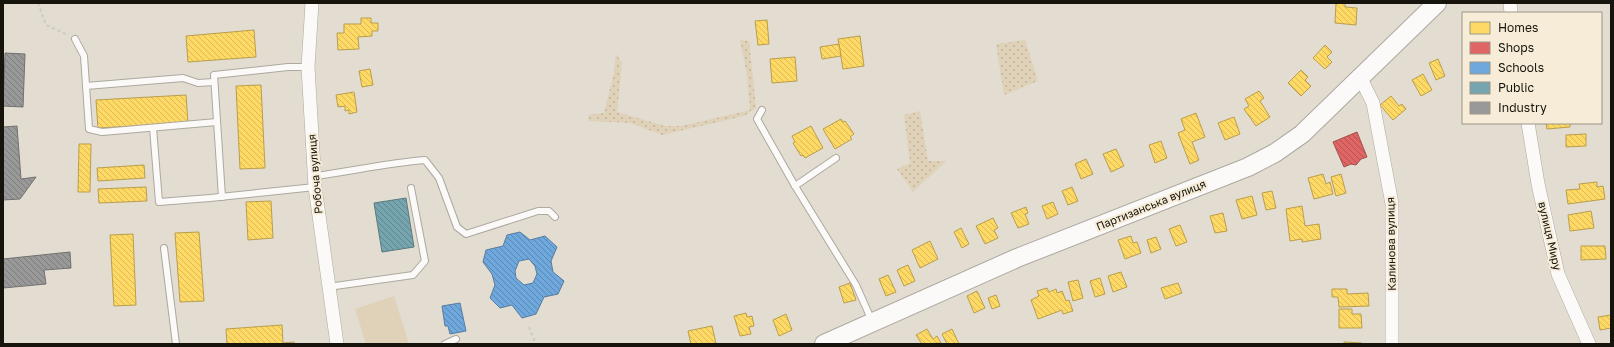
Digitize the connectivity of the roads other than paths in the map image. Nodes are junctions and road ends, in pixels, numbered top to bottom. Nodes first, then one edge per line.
1 (312, 3) edge
2 (1437, 3) edge
3 (75, 38) road end
4 (308, 68) junction
5 (1360, 77) junction
6 (214, 82) junction
7 (86, 86) junction
8 (762, 110) dead end
9 (217, 122) junction
10 (1528, 124) edge
11 (153, 128) junction
12 (836, 158) dead end
13 (315, 181) junction
14 (795, 186) junction
15 (411, 188) dead end
16 (222, 197) junction
17 (555, 217) dead end
18 (164, 248) dead end
19 (328, 287) junction
20 (872, 323) junction
21 (456, 339) dead end
22 (176, 344) edge
23 (337, 344) edge
24 (445, 344) edge
25 (824, 344) edge
26 (1392, 344) edge
27 (1589, 344) edge

1 - 4 street, Робоча вулиця
2 - 5 main road, Партизанська вулиця
3 - 7 lane
4 - 6 lane
4 - 13 street, Робоча вулиця
5 - 20 main road, Партизанська вулиця
5 - 26 street, Калинова вулиця
6 - 7 lane
6 - 9 lane
7 - 11 lane
8 - 14 lane
9 - 11 lane
9 - 16 lane
10 - 27 street, вулиця Миру
11 - 16 lane
12 - 14 lane
13 - 16 lane
13 - 17 lane
13 - 19 street, Робоча вулиця
14 - 20 lane
15 - 19 lane
18 - 22 lane
19 - 23 street, Робоча вулиця
20 - 25 main road, Партизанська вулиця
21 - 24 lane

